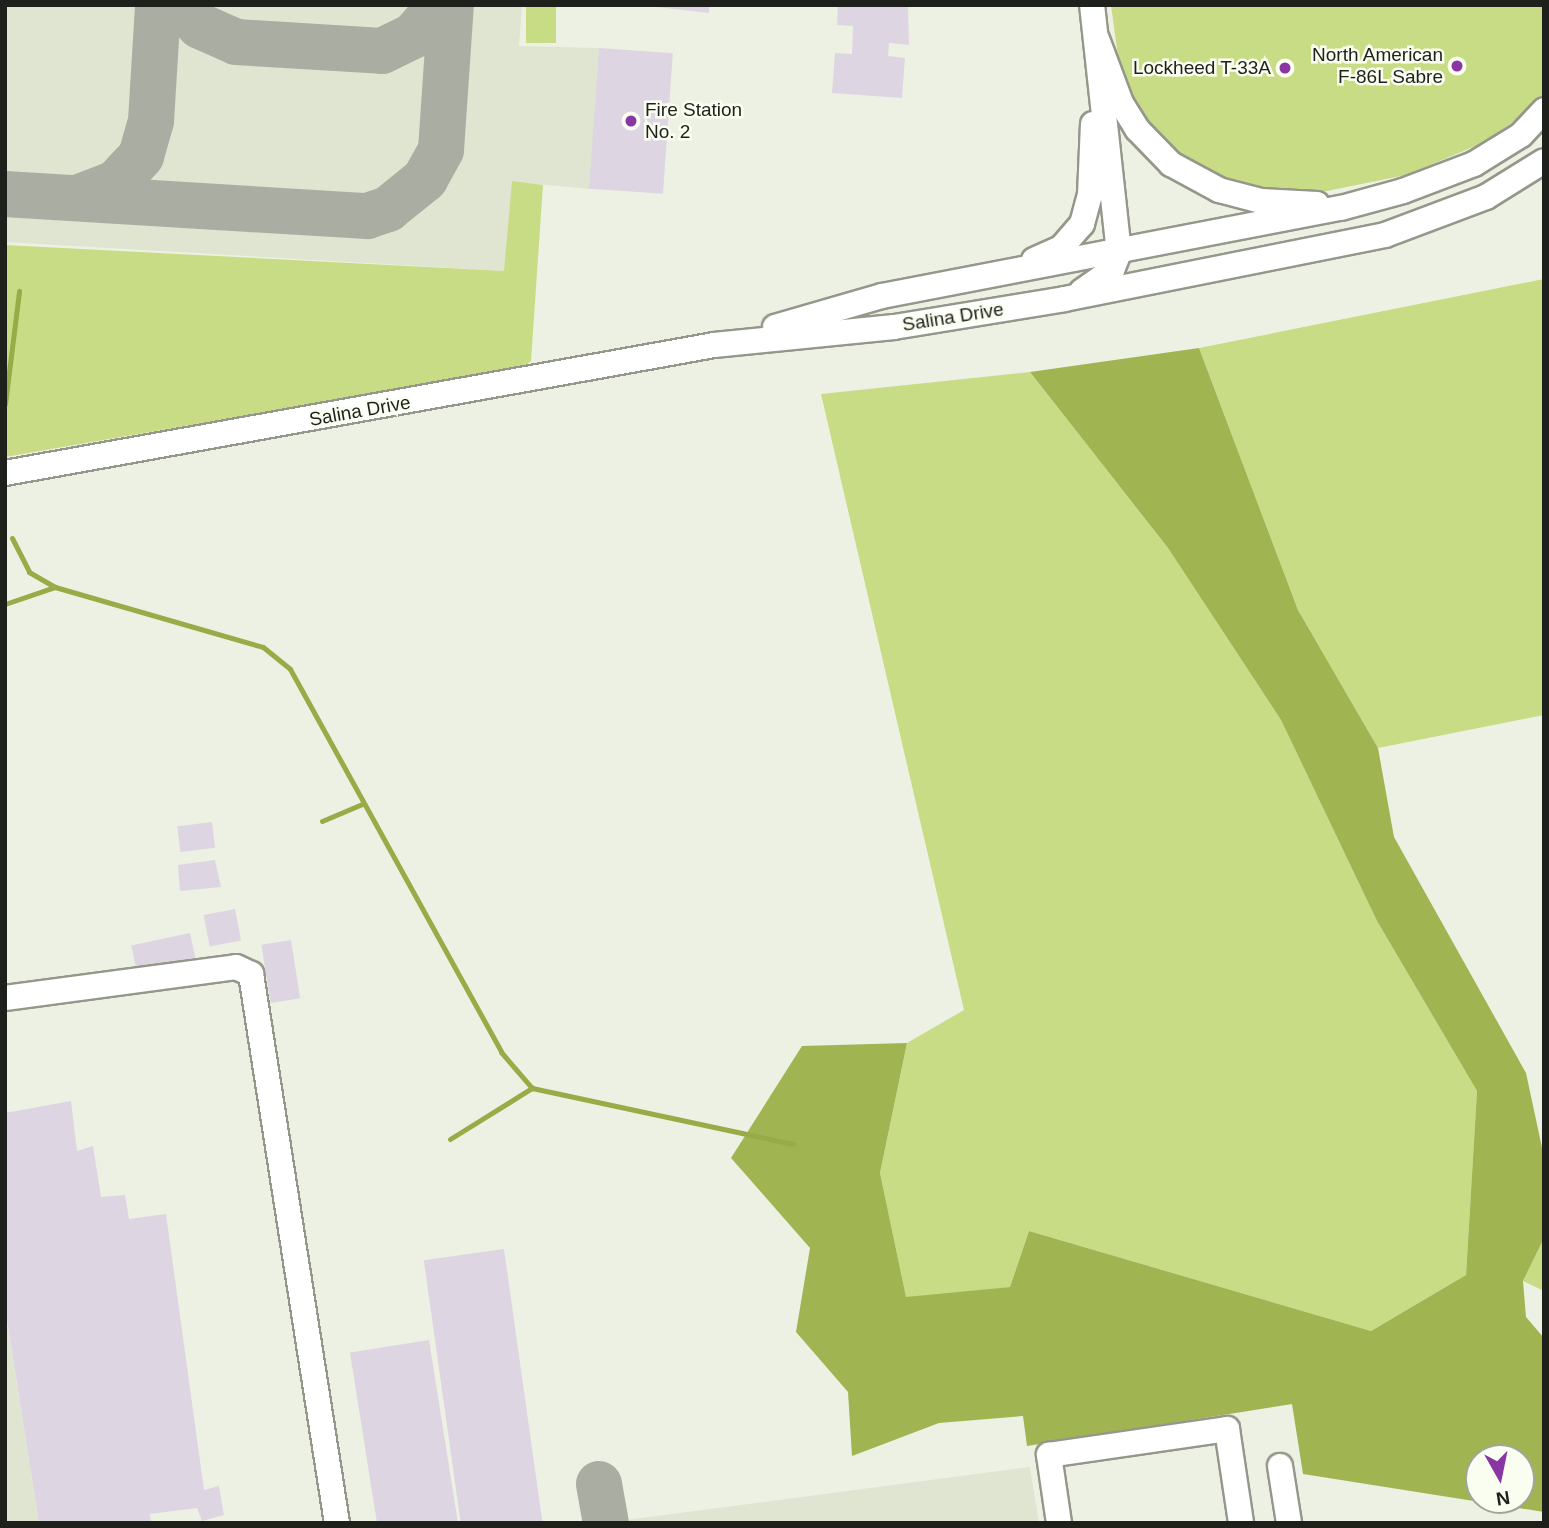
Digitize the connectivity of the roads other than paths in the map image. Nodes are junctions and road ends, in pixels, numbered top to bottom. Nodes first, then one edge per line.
1 (1091, 5) edge
2 (1097, 39) junction
3 (1541, 115) edge
4 (1544, 161) edge
5 (1367, 201) junction
6 (1119, 253) junction
7 (1190, 273) junction
8 (1000, 275) junction
9 (1065, 299) junction
10 (714, 345) junction
11 (5, 473) edge
12 (5, 998) edge
13 (1280, 1466) dead end
14 (337, 1523) edge
15 (1059, 1523) edge
16 (1241, 1523) edge
17 (1289, 1523) edge

1 - 2 street
2 - 5 street
2 - 6 street
2 - 8 street, Salina Drive
3 - 5 street, Salina Drive
4 - 7 street, Salina Drive
5 - 6 street, Salina Drive
6 - 7 street, Salina Drive
6 - 8 street, Salina Drive
6 - 9 street
7 - 9 street, Salina Drive
8 - 10 street, Salina Drive
9 - 10 street, Salina Drive
10 - 11 street, Salina Drive
12 - 14 street
13 - 17 street
15 - 16 street

